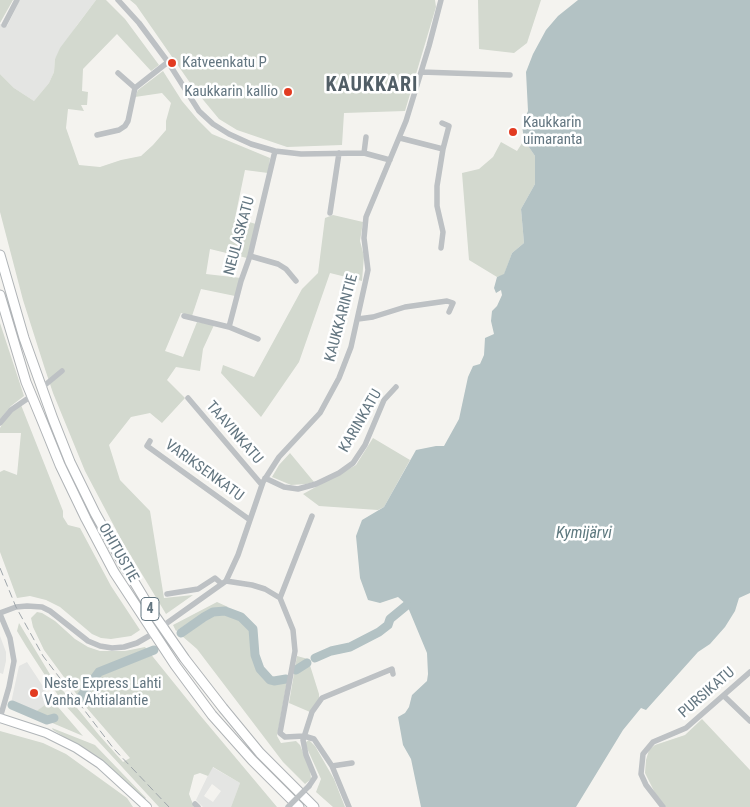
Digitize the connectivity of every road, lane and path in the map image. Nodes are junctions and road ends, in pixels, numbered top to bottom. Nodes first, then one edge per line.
1 (17, 0) edge
2 (118, 0) edge
3 (448, 0) edge
4 (441, 1) edge
5 (4, 25) dead end
6 (168, 62) junction
7 (421, 72) junction
8 (118, 73) dead end
9 (510, 75) dead end
10 (135, 88) junction
11 (442, 122) dead end
12 (97, 136) dead end
13 (366, 137) dead end
14 (400, 138) junction
15 (444, 149) junction
16 (275, 151) junction
17 (339, 153) junction
18 (364, 153) junction
19 (390, 160) junction
20 (330, 213) dead end
21 (442, 248) dead end
22 (0, 255) edge
23 (250, 256) junction
24 (296, 281) dead end
25 (0, 294) edge
26 (449, 312) dead end
27 (184, 316) dead end
28 (358, 319) junction
29 (229, 327) junction
30 (258, 339) dead end
31 (62, 371) dead end
32 (45, 385) dead end
33 (396, 387) dead end
34 (188, 398) dead end
35 (27, 399) dead end
36 (0, 423) edge
37 (150, 440) dead end
38 (263, 482) junction
39 (312, 516) dead end
40 (250, 520) junction
41 (224, 582) junction
42 (167, 594) dead end
43 (280, 598) junction
44 (0, 614) edge
45 (167, 623) dead end
46 (149, 636) dead end
47 (750, 672) edge
48 (393, 674) dead end
49 (724, 696) junction
50 (0, 718) edge
51 (750, 721) edge
52 (304, 736) junction
53 (352, 763) dead end
54 (332, 766) junction
55 (147, 807) edge
56 (288, 807) edge
57 (299, 807) edge
58 (314, 807) edge
59 (349, 807) edge
60 (663, 807) edge

1 - 5 street
2 - 6 street
3 - 4 street
4 - 7 street, KAUKKARINTIE
6 - 10 street
6 - 16 street
7 - 9 street
7 - 14 street, KAUKKARINTIE
8 - 10 street
10 - 12 street
11 - 15 street
13 - 18 street
14 - 15 street
14 - 19 street, KAUKKARINTIE
15 - 21 street
16 - 17 street
16 - 23 street, NEULASKATU
17 - 18 street
17 - 20 street
18 - 19 street
19 - 28 street, KAUKKARINTIE
22 - 58 highway, OHITUSTIE / 4
23 - 24 street
23 - 29 street, NEULASKATU
25 - 57 highway, OHITUSTIE / 4
26 - 28 street
27 - 29 street
28 - 38 street, KAUKKARINTIE
29 - 30 street
31 - 32 street
33 - 38 street, KARINKATU
34 - 38 street, TAAVINKATU
35 - 36 street
37 - 40 street, VARIKSENKATU
38 - 40 street, KAUKKARINTIE
39 - 43 street
40 - 41 street, KAUKKARINTIE
41 - 42 street
41 - 43 street
41 - 45 street, KAUKKARINTIE
43 - 52 street
44 - 46 street
44 - 50 street
47 - 49 street, PURSIKATU
48 - 52 street
49 - 51 street
49 - 60 street, PURSIKATU
50 - 55 main road
52 - 54 street
52 - 56 street, bridge
53 - 54 street
54 - 59 street

